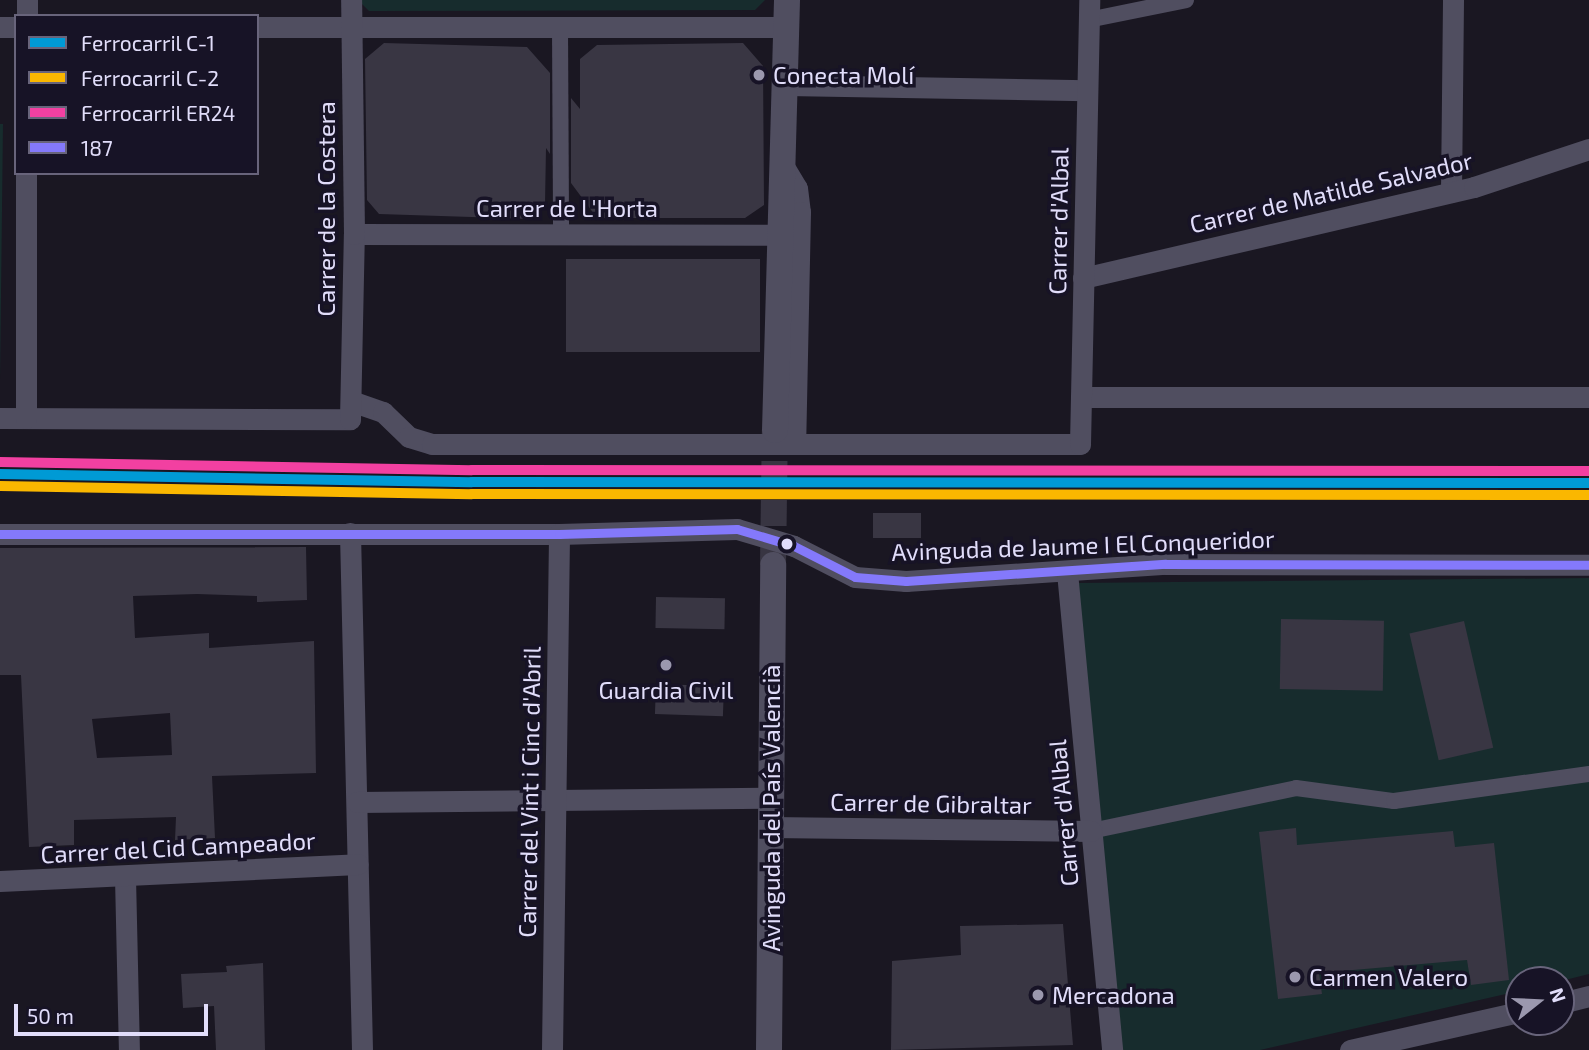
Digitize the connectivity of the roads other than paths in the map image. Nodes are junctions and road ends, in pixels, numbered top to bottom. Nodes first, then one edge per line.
1 (351, 0) edge
2 (787, 0) edge
3 (1186, 0) edge
4 (1452, 0) edge
5 (1088, 10) edge
6 (259, 27) edge
7 (351, 27) junction
8 (561, 27) junction
9 (786, 27) junction
10 (786, 85) junction
11 (1086, 90) junction
12 (1589, 149) edge
13 (783, 165) junction
14 (26, 175) edge
15 (1451, 192) junction
16 (354, 234) junction
17 (561, 235) junction
18 (780, 235) junction
19 (1083, 278) junction
20 (1081, 397) junction
21 (1589, 397) edge
22 (350, 410) junction
23 (0, 418) edge
24 (26, 418) junction
25 (785, 437) junction
26 (350, 533) junction
27 (0, 534) edge
28 (559, 534) junction
29 (773, 565) tunnel mouth
30 (1589, 565) edge
31 (1067, 572) junction
32 (1589, 774) edge
33 (771, 798) junction
34 (555, 800) junction
35 (358, 802) junction
36 (770, 828) junction
37 (1091, 831) junction
38 (358, 864) junction
39 (125, 877) junction
40 (0, 881) edge
41 (1505, 1015) edge
42 (129, 1050) edge
43 (362, 1050) edge
44 (552, 1050) edge
45 (769, 1050) edge
46 (1112, 1050) edge
47 (1350, 1050) edge

1 - 7 street, Carrer de la Costera
2 - 9 street
3 - 5 street
4 - 15 street
5 - 11 street, Carrer d'Albal
6 - 7 street
7 - 8 street
7 - 16 street, Carrer de la Costera
8 - 9 street
8 - 17 street
9 - 10 street
10 - 11 street
10 - 13 street
11 - 19 street, Carrer d'Albal
12 - 15 street, Carrer de Matilde Salvador
13 - 18 street
13 - 25 street
14 - 24 street
15 - 19 street, Carrer de Matilde Salvador
16 - 17 street, Carrer de L'Horta
16 - 22 street, Carrer de la Costera
17 - 18 street, Carrer de L'Horta
18 - 25 street
19 - 20 street, Carrer d'Albal
20 - 21 street
20 - 25 street, Carrer d'Albal
22 - 24 street
22 - 25 street
23 - 24 street
26 - 27 street, Avinguda de Jaume I El Conqueridor
26 - 28 street, Avinguda de Jaume I El Conqueridor
26 - 35 street
28 - 31 street, Avinguda de Jaume I El Conqueridor
28 - 34 street, Carrer del Vint i Cinc d'Abril
29 - 33 street, Avinguda del País Valencià
30 - 31 street, Avinguda de Jaume I El Conqueridor
31 - 37 street, Carrer d'Albal
32 - 37 street
33 - 34 street
33 - 36 street, Avinguda del País Valencià
34 - 35 street
34 - 44 street, Carrer del Vint i Cinc d'Abril
35 - 38 street
36 - 37 street, Carrer de Gibraltar
36 - 45 street, Avinguda del País Valencià
37 - 46 street, Carrer d'Albal
38 - 39 street, Carrer del Cid Campeador
38 - 43 street
39 - 40 street, Carrer del Cid Campeador
39 - 42 street
41 - 47 street

